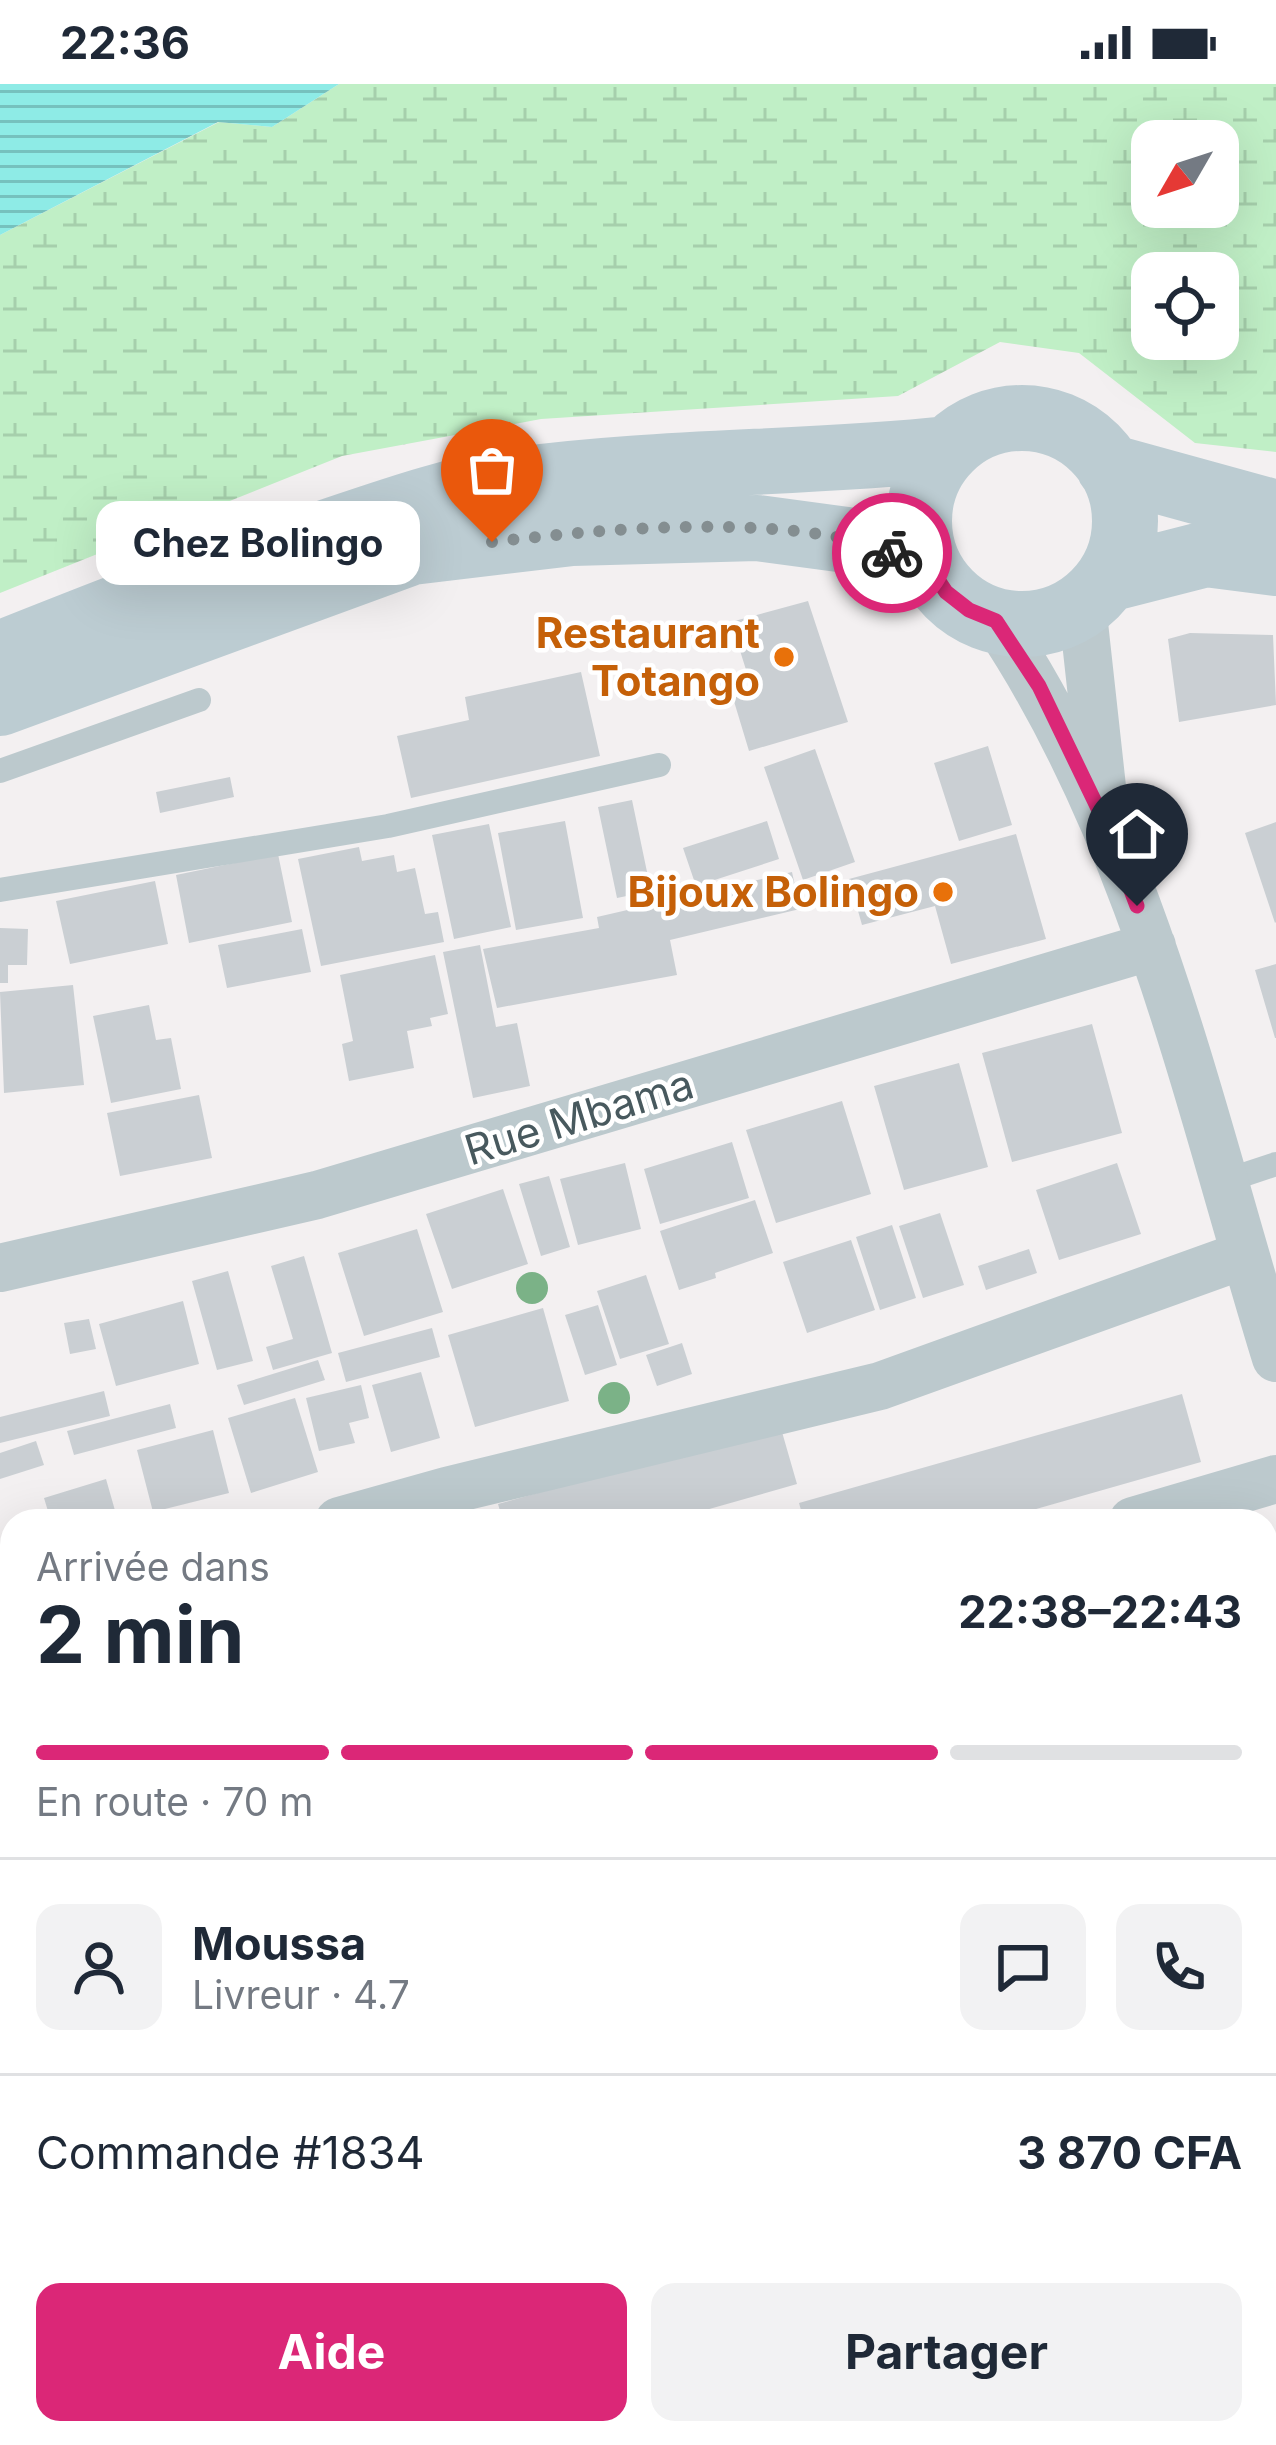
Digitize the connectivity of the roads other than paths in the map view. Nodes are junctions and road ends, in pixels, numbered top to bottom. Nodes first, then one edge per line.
1 (948, 448) junction
2 (1109, 467) junction
3 (1276, 513) edge
4 (1276, 563) edge
5 (930, 568) junction
6 (1095, 592) junction
7 (996, 621) junction
8 (0, 654) edge
9 (199, 700) dead end
10 (0, 703) edge
11 (658, 765) dead end
12 (0, 771) edge
13 (1107, 827) junction
14 (0, 890) edge
15 (1152, 946) junction
16 (1276, 1164) edge
17 (1222, 1181) junction
18 (1244, 1255) junction
19 (0, 1268) edge
20 (1276, 1358) edge
21 (1276, 1479) edge
22 (450, 1506) edge
23 (1174, 1509) edge

1 - 2 main road
1 - 5 main road
1 - 8 main road
2 - 3 main road
2 - 6 main road
4 - 6 main road
5 - 7 main road
5 - 10 main road
6 - 7 main road
6 - 13 street
7 - 13 street
9 - 12 lane
11 - 14 lane
13 - 15 street
15 - 17 street
15 - 19 street, Rue Mbama
16 - 17 lane
17 - 18 street
18 - 20 street
18 - 22 street
21 - 23 street

